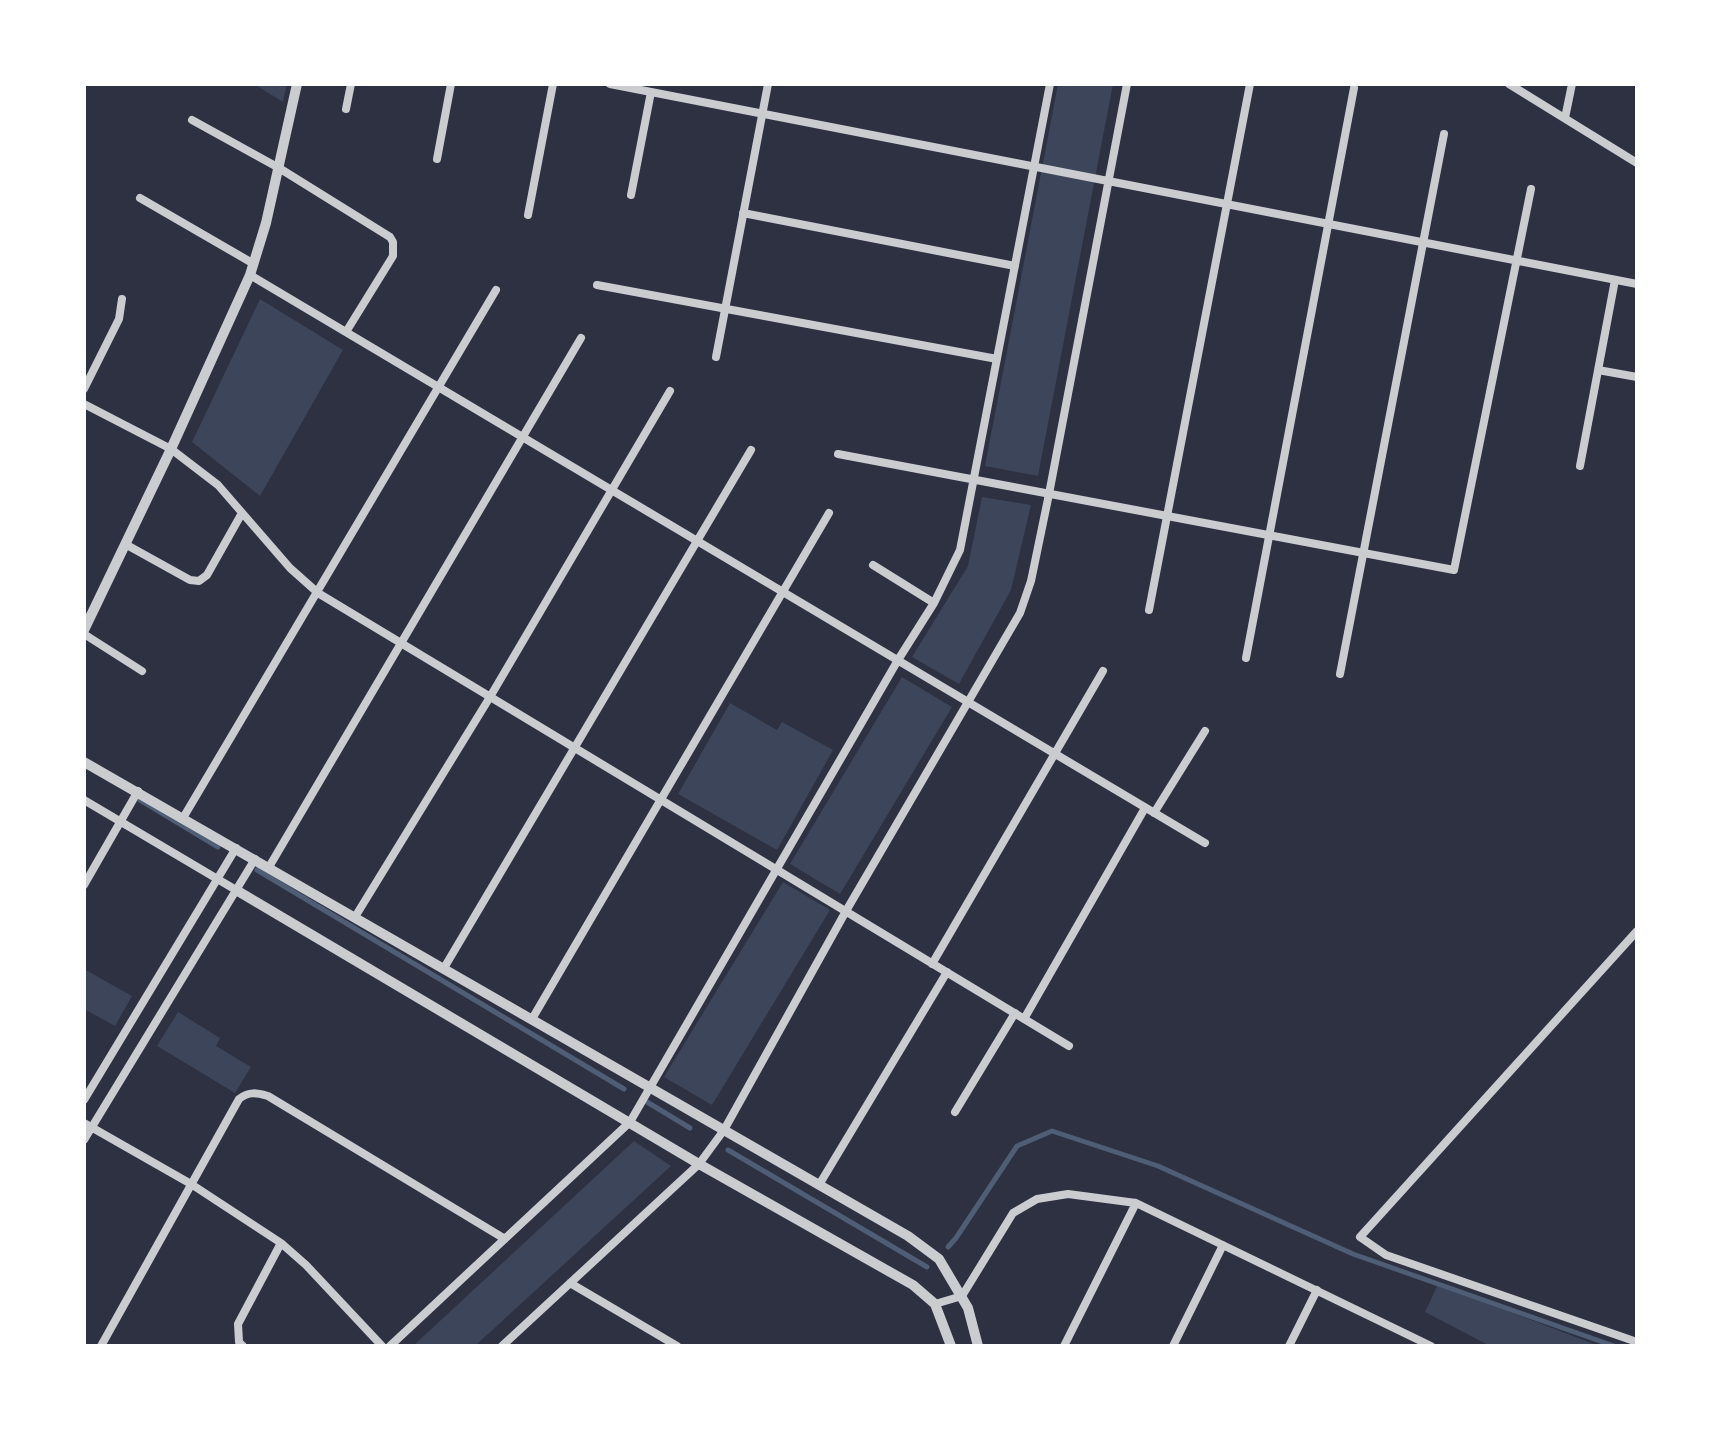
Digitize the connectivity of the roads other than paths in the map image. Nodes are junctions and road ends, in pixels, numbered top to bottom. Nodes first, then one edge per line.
1 (297, 84) edge
2 (351, 84) edge
3 (451, 84) edge
4 (553, 84) edge
5 (610, 84) edge
6 (768, 84) edge
7 (1050, 84) edge
8 (1127, 84) edge
9 (1250, 84) edge
10 (1509, 84) edge
11 (1572, 84) edge
12 (1354, 88) dead end
13 (651, 92) junction
14 (346, 109) dead end
15 (763, 114) junction
16 (1565, 118) junction
17 (192, 120) dead end
18 (1444, 134) dead end
19 (437, 159) dead end
20 (1637, 163) edge
21 (1034, 166) junction
22 (279, 168) junction
23 (1109, 181) junction
24 (1531, 189) dead end
25 (631, 195) dead end
26 (140, 198) dead end
27 (1228, 204) junction
28 (743, 213) junction
29 (528, 215) dead end
30 (1329, 224) junction
31 (1424, 242) junction
32 (1518, 261) junction
33 (1015, 266) junction
34 (252, 269) junction
35 (1615, 280) junction
36 (1637, 284) edge
37 (597, 285) dead end
38 (496, 290) dead end
39 (122, 299) dead end
40 (725, 310) junction
41 (346, 332) junction
42 (581, 338) dead end
43 (716, 357) dead end
44 (997, 359) junction
45 (1598, 370) junction
46 (1637, 377) edge
47 (438, 387) junction
48 (84, 389) edge
49 (670, 391) dead end
50 (84, 404) edge
51 (522, 437) junction
52 (171, 449) junction
53 (751, 450) dead end
54 (838, 454) dead end
55 (1580, 466) dead end
56 (974, 480) junction
57 (611, 490) junction
58 (1049, 494) junction
59 (242, 513) junction
60 (829, 513) dead end
61 (1168, 516) junction
62 (1270, 535) junction
63 (697, 541) junction
64 (125, 544) junction
65 (1364, 553) junction
66 (873, 565) dead end
67 (783, 592) junction
68 (318, 593) junction
69 (934, 603) junction
70 (1149, 610) dead end
71 (84, 632) edge
72 (402, 644) junction
73 (1246, 658) dead end
74 (898, 660) junction
75 (142, 671) dead end
76 (1103, 671) dead end
77 (1340, 674) dead end
78 (490, 697) junction
79 (967, 702) junction
80 (1205, 731) dead end
81 (576, 749) junction
82 (1054, 754) junction
83 (84, 762) edge
84 (138, 791) junction
85 (84, 800) edge
86 (662, 800) junction
87 (1145, 808) junction
88 (1154, 813) junction
89 (183, 818) junction
90 (120, 821) junction
91 (1205, 843) dead end
92 (236, 848) junction
93 (255, 859) junction
94 (269, 867) junction
95 (776, 869) junction
96 (218, 879) junction
97 (84, 885) edge
98 (236, 890) junction
99 (846, 911) junction
100 (355, 917) junction
101 (1637, 931) edge
102 (932, 964) junction
103 (444, 968) junction
104 (947, 972) junction
105 (1015, 1013) junction
106 (532, 1019) junction
107 (1024, 1019) junction
108 (1069, 1046) dead end
109 (650, 1087) junction
110 (84, 1100) edge
111 (955, 1112) dead end
112 (630, 1122) junction
113 (88, 1125) edge
114 (724, 1130) junction
115 (84, 1140) edge
116 (699, 1164) junction
117 (191, 1184) junction
118 (819, 1185) junction
119 (1136, 1203) junction
120 (505, 1239) junction
121 (281, 1243) junction
122 (1223, 1245) junction
123 (570, 1283) junction
124 (1317, 1290) junction
125 (962, 1296) junction
126 (935, 1304) junction
127 (1413, 1342) edge
128 (1637, 1342) edge
129 (101, 1346) edge
130 (243, 1346) edge
131 (382, 1346) edge
132 (390, 1346) edge
133 (502, 1346) edge
134 (677, 1346) edge
135 (951, 1346) edge
136 (978, 1346) edge
137 (1064, 1346) edge
138 (1173, 1346) edge
139 (1289, 1346) edge
140 (1431, 1346) edge

1 - 22 street
2 - 14 street
3 - 19 street
4 - 29 street
5 - 13 street
6 - 15 street
7 - 21 street
8 - 23 street
9 - 27 street
10 - 16 street
11 - 16 street
12 - 30 street
13 - 15 street
13 - 25 street
15 - 21 street
15 - 28 street
16 - 20 street
17 - 22 street
18 - 31 street
21 - 23 street
21 - 33 street
22 - 34 street
22 - 41 street
23 - 27 street
23 - 58 street
24 - 32 street
26 - 34 street
27 - 30 street
27 - 61 street
28 - 33 street
28 - 40 street
30 - 31 street
30 - 62 street
31 - 32 street
31 - 65 street
32 - 35 street
32 - 65 street
33 - 44 street
34 - 41 street
34 - 52 street
35 - 36 street
35 - 45 street
37 - 40 street
38 - 47 street
39 - 48 street
40 - 43 street
40 - 44 street
41 - 47 street
42 - 51 street
44 - 56 street
45 - 46 street
45 - 55 street
47 - 51 street
47 - 68 street
49 - 57 street
50 - 52 street
51 - 57 street
51 - 72 street
52 - 59 street
52 - 64 street
53 - 63 street
54 - 56 street
56 - 58 street
56 - 69 street
57 - 63 street
57 - 78 street
58 - 61 street
58 - 79 street
59 - 64 street
59 - 68 street
60 - 67 street
61 - 62 street
61 - 70 street
62 - 65 street
62 - 73 street
63 - 67 street
63 - 81 street
64 - 71 street
65 - 77 street
66 - 69 street
67 - 74 street
67 - 86 street
68 - 72 street
68 - 89 street
69 - 74 street
71 - 75 street
72 - 78 street
72 - 94 street
74 - 79 street
74 - 95 street
76 - 82 street
78 - 81 street
78 - 100 street
79 - 82 street
79 - 99 street
80 - 88 street
81 - 86 street
81 - 103 street
82 - 87 street
82 - 102 street
83 - 84 street
84 - 89 street
84 - 90 street
85 - 90 street
86 - 95 street
86 - 106 street
87 - 88 street
87 - 107 street
88 - 91 street
89 - 92 street
90 - 96 street
90 - 97 street
92 - 93 street
92 - 96 street
93 - 94 street
93 - 98 street
94 - 100 street
95 - 99 street
95 - 109 street
96 - 98 street
96 - 110 street
98 - 112 street
98 - 113 street
99 - 102 street
99 - 114 street
100 - 103 street
101 - 128 street
102 - 104 street
103 - 106 street
104 - 105 street
104 - 118 street
105 - 107 street
105 - 111 street
106 - 109 street
107 - 108 street
109 - 112 street
109 - 114 street
112 - 116 street
112 - 120 street
113 - 115 street
113 - 117 street
114 - 116 street
114 - 118 street
116 - 123 street
116 - 126 street
117 - 120 street
117 - 121 street
117 - 129 street
118 - 125 street
119 - 122 street
119 - 125 street
119 - 137 street
120 - 132 street
121 - 130 street
121 - 131 street
122 - 124 street
122 - 138 street
123 - 133 street
123 - 134 street
124 - 127 street
124 - 139 street
125 - 126 street
125 - 136 street
126 - 135 street
127 - 140 street

